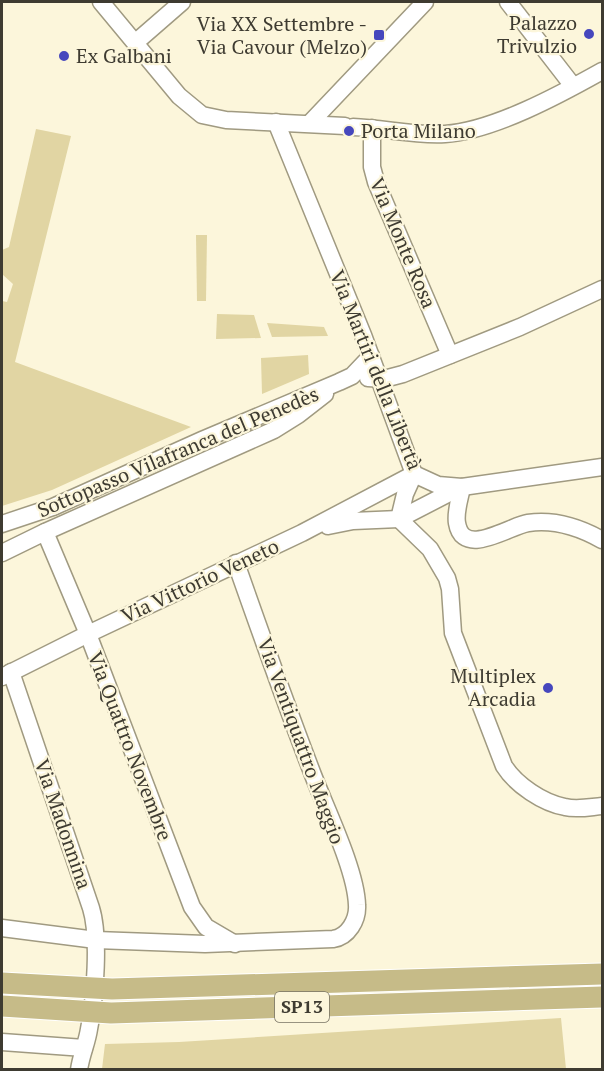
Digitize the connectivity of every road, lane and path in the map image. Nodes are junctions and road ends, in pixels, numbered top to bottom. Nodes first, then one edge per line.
1 (101, 2) edge
2 (182, 2) edge
3 (425, 2) edge
4 (508, 2) edge
5 (136, 42) junction
6 (603, 70) edge
7 (573, 86) junction
8 (276, 122) junction
9 (310, 123) junction
10 (372, 128) junction
11 (603, 289) edge
12 (450, 355) junction
13 (370, 356) junction
14 (346, 379) junction
15 (379, 379) junction
16 (603, 467) edge
17 (414, 474) junction
18 (462, 487) junction
19 (399, 519) junction
20 (2, 524) edge
21 (45, 532) junction
22 (302, 533) junction
23 (603, 540) edge
24 (2, 553) edge
25 (236, 563) junction
26 (88, 634) junction
27 (6, 674) edge
28 (603, 806) edge
29 (2, 928) edge
30 (96, 940) junction
31 (236, 944) junction
32 (603, 974) edge
33 (2, 983) edge
34 (603, 997) edge
35 (2, 1006) edge
36 (2, 1042) edge
37 (84, 1048) junction
38 (79, 1070) edge

1 - 5 street
2 - 5 street
3 - 9 street
4 - 7 street
5 - 8 street
6 - 7 street
7 - 10 street
8 - 9 street
8 - 13 street, Via Martiri della Libertà
9 - 10 street
10 - 12 street, Via Monte Rosa
11 - 12 street
12 - 15 street
13 - 14 street, Sottopasso Vilafranca del Penedès
13 - 15 street, Via Martiri della Libertà
14 - 15 street
14 - 20 street, Sottopasso Vilafranca del Penedès
14 - 21 street
15 - 17 street, Via Martiri della Libertà
16 - 18 street, Via Martiri della Libertà
17 - 18 street, Via Martiri della Libertà
17 - 19 street
17 - 22 street, Via Vittorio Veneto
18 - 19 street, Via Vittorio Veneto
18 - 23 street
19 - 22 street, Via Vittorio Veneto
19 - 28 street
21 - 24 street
21 - 26 street, Via Quattro Novembre
22 - 25 street, Via Vittorio Veneto
25 - 26 street, Via Vittorio Veneto
25 - 31 street, Via Ventiquattro Maggio
26 - 27 street, Via Vittorio Veneto
26 - 31 street, Via Quattro Novembre
27 - 30 street, Via Madonnina
29 - 30 street
30 - 31 street
30 - 37 street, Via Madonnina
32 - 33 main road, SP13, bridge
34 - 35 main road, SP13, bridge
36 - 37 street
37 - 38 street, Via Madonnina

